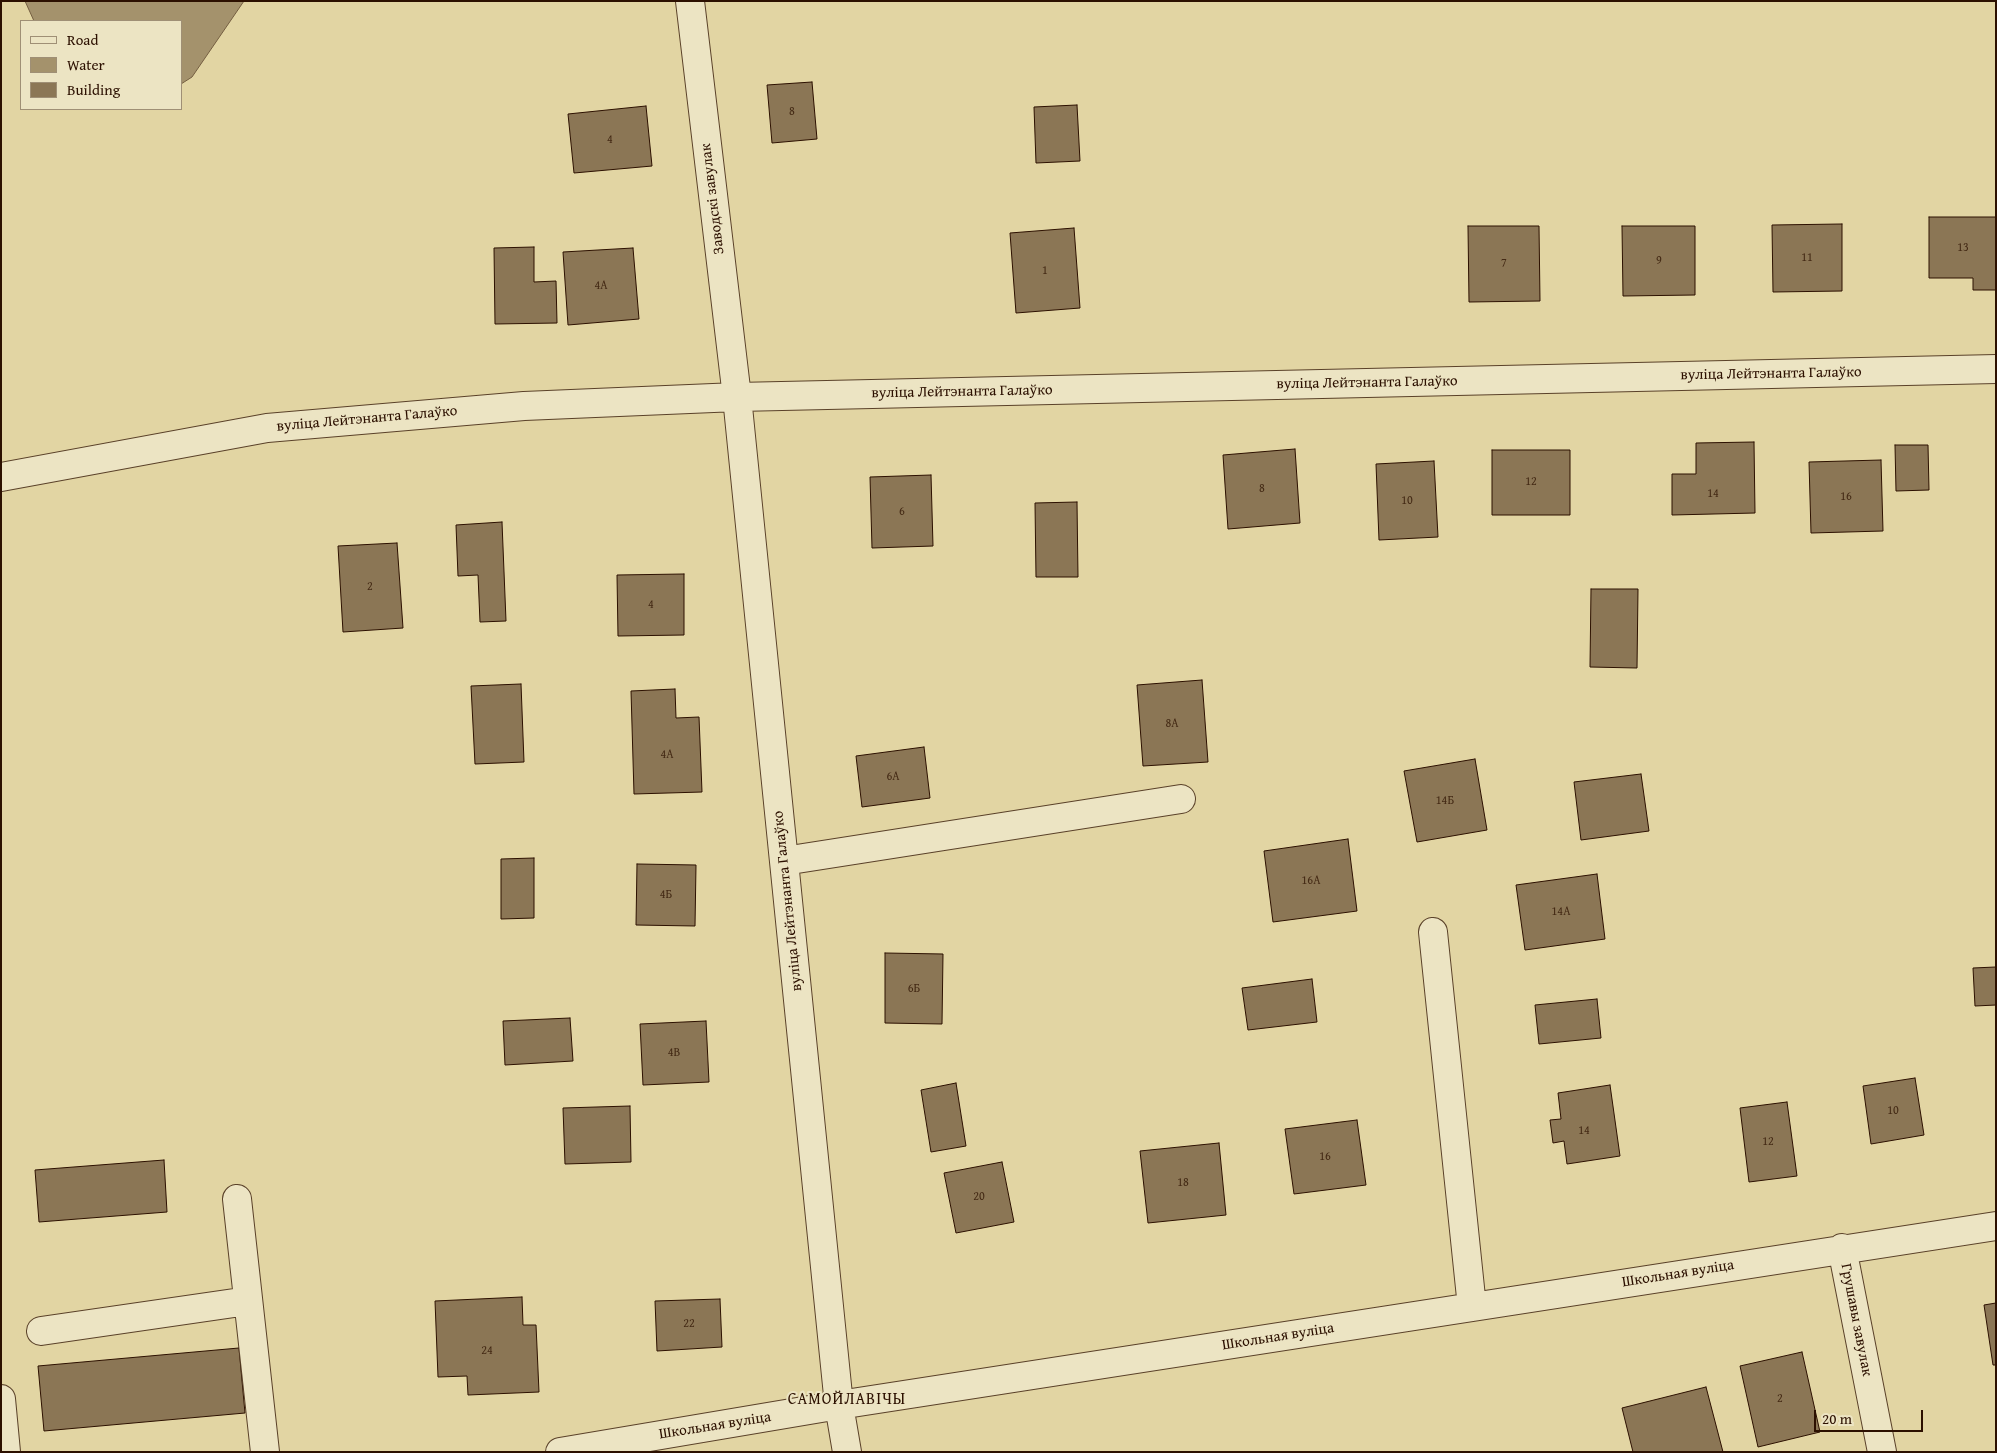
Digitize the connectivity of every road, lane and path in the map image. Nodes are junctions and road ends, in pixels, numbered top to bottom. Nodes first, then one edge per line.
1 (690, 1) edge
2 (1996, 369) edge
3 (737, 397) junction
4 (1, 476) edge
5 (1182, 799) dead end
6 (784, 861) junction
7 (1433, 932) dead end
8 (237, 1199) dead end
9 (1996, 1226) edge
10 (1842, 1248) junction
11 (248, 1301) junction
12 (1472, 1306) junction
13 (42, 1331) dead end
14 (1, 1398) edge
15 (839, 1405) junction
16 (6, 1452) edge
17 (265, 1452) edge
18 (560, 1452) edge
19 (847, 1452) edge
20 (1882, 1452) edge

1 - 3 street, Заводскі завулак
2 - 3 street, вуліца Лейтэнанта Галаўко
3 - 4 street, вуліца Лейтэнанта Галаўко
3 - 6 street, вуліца Лейтэнанта Галаўко
5 - 6 street
6 - 15 street, вуліца Лейтэнанта Галаўко
7 - 12 street
8 - 11 street
9 - 10 street, Школьная вуліца
10 - 12 street, Школьная вуліца
10 - 20 street, Грушавы завулак
11 - 13 street
11 - 17 street
12 - 15 street, Школьная вуліца
14 - 16 street
15 - 18 street, Школьная вуліца
15 - 19 street, вуліца Лейтэнанта Галаўко

